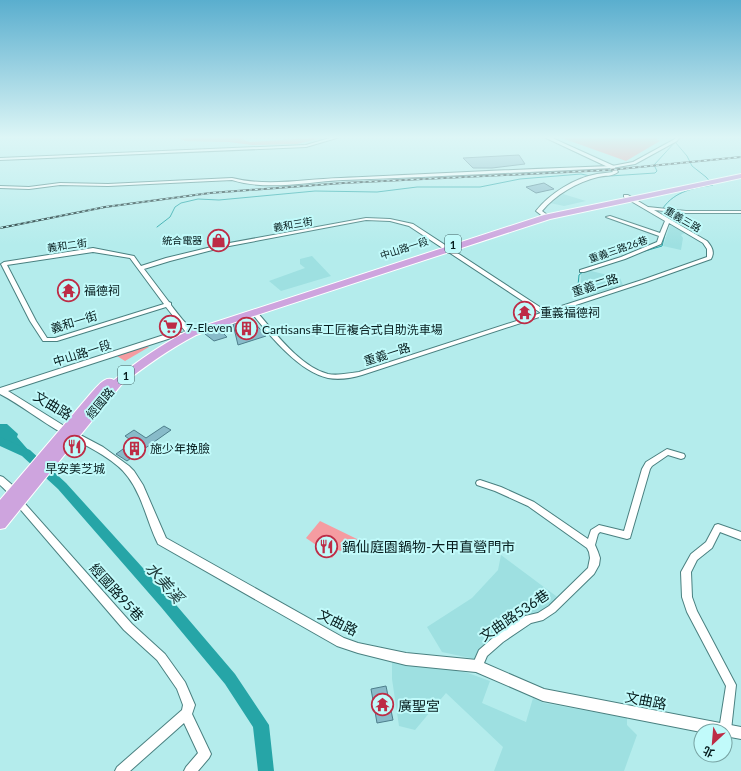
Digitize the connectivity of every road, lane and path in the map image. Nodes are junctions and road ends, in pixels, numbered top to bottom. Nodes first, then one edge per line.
1 (497, 173) edge
2 (611, 173) edge
3 (741, 175) edge
4 (0, 187) edge
5 (628, 197) junction
6 (648, 208) junction
7 (741, 212) edge
8 (545, 216) junction
9 (608, 217) dead end
10 (667, 221) junction
11 (661, 235) junction
12 (446, 248) junction
13 (698, 263) joint
14 (4, 264) joint
15 (140, 268) junction
16 (582, 271) dead end
17 (169, 304) junction
18 (254, 312) junction
19 (545, 313) junction
20 (189, 332) junction
21 (170, 336) junction
22 (1, 391) edge
23 (70, 432) junction
24 (681, 456) dead end
25 (0, 479) edge
26 (480, 483) dead end
27 (20, 492) junction
28 (0, 509) edge
29 (0, 524) edge
30 (741, 536) edge
31 (590, 545) junction
32 (477, 666) junction
33 (186, 714) junction
34 (726, 723) edge
35 (693, 724) edge
36 (121, 771) edge
37 (190, 771) edge

1 - 4 street
2 - 8 street
3 - 5 main road, 中山路一段 / 1
5 - 6 street, 重義三路
5 - 8 main road, 中山路一段 / 1
6 - 7 street
6 - 10 street, 重義三路
8 - 12 main road, 中山路一段 / 1
9 - 11 street
10 - 11 street, 重義三路26巷
10 - 13 street, 重義三路
11 - 16 street, 重義三路26巷
12 - 15 street, 義和三街
12 - 18 main road, 中山路一段 / 1
12 - 19 street
12 - 20 main road, 中山路一段 / 1
13 - 19 street, 重義二路
14 - 15 street, 義和二街
14 - 17 street, 義和一街
15 - 17 street, 義和二街
17 - 20 street, 義和二街
18 - 19 street, 重義一路
18 - 20 main road, 中山路一段 / 1
20 - 21 main road, 中山路一段 / 1
20 - 23 main road, 經國路 / 1
21 - 22 street, 中山路一段
21 - 23 main road, 經國路 / 1
22 - 23 street, 文曲路
23 - 27 main road, 經國路 / 1
23 - 32 street, 文曲路
24 - 31 street
25 - 27 street
26 - 31 street
27 - 28 main road, 1
27 - 29 main road, 1
27 - 33 street, 經國路95巷
30 - 34 street
31 - 32 street, 文曲路536巷
32 - 35 street, 文曲路
33 - 36 street
33 - 37 street, 經國路95巷

